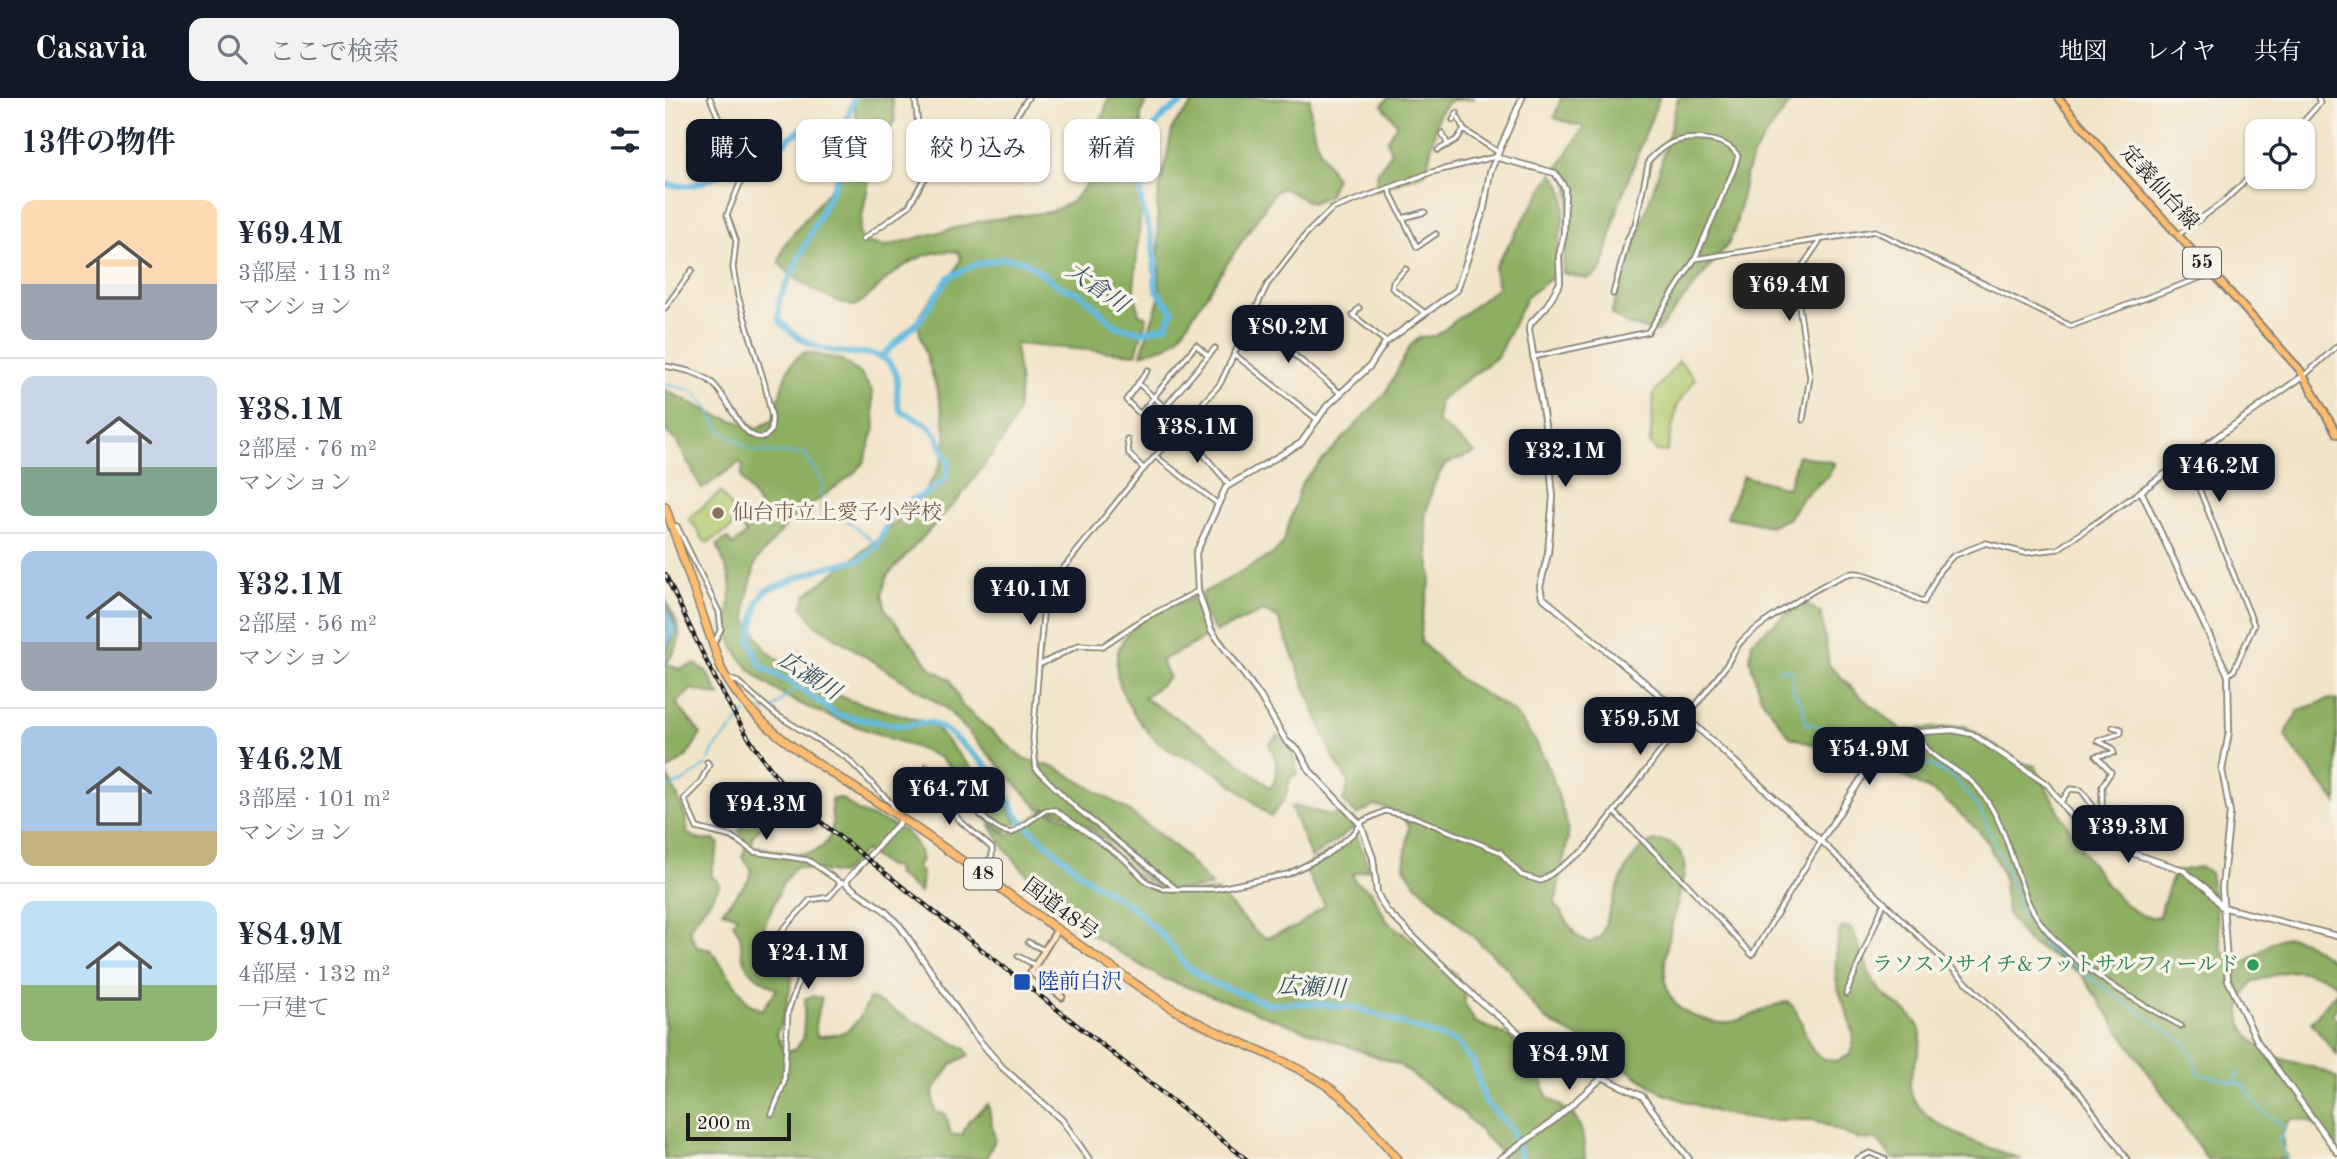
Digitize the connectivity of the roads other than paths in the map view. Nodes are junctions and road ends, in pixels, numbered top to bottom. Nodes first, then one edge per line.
1 (710, 98) edge
2 (915, 98) edge
3 (1028, 98) edge
4 (1522, 98) edge
5 (2058, 98) edge
6 (2318, 98) edge
7 (917, 119) edge
8 (1014, 119) edge
9 (2306, 119) edge
10 (1453, 120) dead end
11 (1464, 130) junction
12 (1442, 133) dead end
13 (1485, 135) dead end
14 (1487, 143) junction
15 (1448, 145) junction
16 (1438, 150) dead end
17 (1496, 155) junction
18 (2245, 181) edge
19 (922, 182) edge
20 (1388, 188) junction
21 (1425, 212) dead end
22 (1403, 218) junction
23 (1436, 234) dead end
24 (2178, 235) junction
25 (863, 239) dead end
26 (1821, 239) junction
27 (1695, 259) junction
28 (1406, 269) dead end
29 (692, 270) dead end
30 (2208, 270) junction
31 (1613, 294) dead end
32 (665, 308) edge
33 (1359, 308) dead end
34 (1425, 313) junction
35 (1251, 318) junction
36 (1386, 342) junction
37 (2337, 346) edge
38 (1215, 348) dead end
39 (1234, 354) junction
40 (1208, 356) junction
41 (1533, 357) junction
42 (665, 366) edge
43 (1148, 370) dead end
44 (2304, 376) junction
45 (1138, 383) junction
46 (1340, 393) junction
47 (1154, 397) junction
48 (1166, 406) junction
49 (1157, 417) dead end
50 (1803, 420) dead end
51 (1318, 421) junction
52 (1184, 425) junction
53 (1158, 430) dead end
54 (1175, 434) junction
55 (2337, 434) edge
56 (1127, 439) dead end
57 (1162, 449) junction
58 (1156, 456) junction
59 (2186, 457) junction
60 (1144, 469) junction
61 (1229, 484) junction
62 (2141, 491) junction
63 (1217, 503) junction
64 (665, 506) edge
65 (671, 526) junction
66 (1198, 591) junction
67 (712, 646) junction
68 (1038, 665) junction
69 (2228, 675) junction
70 (725, 677) junction
71 (1686, 717) junction
72 (2113, 727) dead end
73 (1918, 732) junction
74 (707, 762) dead end
75 (927, 766) dead end
76 (942, 787) junction
77 (2061, 802) junction
78 (1614, 812) junction
79 (894, 813) junction
80 (903, 819) junction
81 (1361, 825) junction
82 (1821, 841) junction
83 (981, 873) junction
84 (843, 883) junction
85 (1175, 888) junction
86 (1884, 904) junction
87 (2222, 907) junction
88 (1056, 930) junction
89 (2337, 936) edge
90 (1028, 943) dead end
91 (1044, 950) junction
92 (1018, 956) dead end
93 (1035, 965) junction
94 (1846, 994) dead end
95 (1062, 997) dead end
96 (2181, 1026) dead end
97 (1603, 1077) junction
98 (772, 1114) dead end
99 (2337, 1152) edge
100 (1089, 1159) edge
101 (1398, 1159) edge
102 (1500, 1159) edge
103 (1689, 1159) edge
104 (1857, 1159) edge
105 (1885, 1159) edge
106 (2127, 1159) edge

1 - 42 street
2 - 7 street
3 - 8 street
4 - 17 street
5 - 24 main road, 定義仙台線 / 55
6 - 9 street
10 - 11 street
11 - 14 street
11 - 15 street
12 - 15 street
13 - 14 street
14 - 17 street
15 - 16 street
17 - 20 street
17 - 34 street
17 - 41 street
18 - 24 street
19 - 25 street
20 - 22 street
20 - 35 street
21 - 22 street
22 - 23 street
24 - 30 main road, 定義仙台線 / 55
26 - 27 street
26 - 30 street
26 - 50 street
27 - 31 street
27 - 41 street
28 - 34 street
29 - 32 street
30 - 44 main road, 定義仙台線 / 55
33 - 36 street
34 - 36 street
35 - 39 street
35 - 46 street
36 - 46 street
37 - 44 street
38 - 40 street
39 - 51 street
39 - 52 street
40 - 47 street
40 - 48 street
41 - 71 street
43 - 45 street
44 - 55 main road, 定義仙台線 / 55
44 - 59 street
45 - 47 street
45 - 47 street
46 - 51 street
47 - 48 street
48 - 52 street
49 - 54 street
51 - 61 street
52 - 54 street
53 - 57 street
54 - 57 street
54 - 61 street
56 - 60 street
57 - 58 street
58 - 60 street
58 - 63 street
59 - 62 street
59 - 69 street
60 - 68 street
61 - 63 street
62 - 69 street
62 - 71 street
63 - 66 street
64 - 65 highway, 国道48号 / 48
65 - 67 highway, 国道48号 / 48
65 - 67 street
66 - 68 street
66 - 81 street
67 - 70 highway, 国道48号 / 48
68 - 85 street
69 - 87 street
70 - 79 highway, 国道48号 / 48
70 - 79 street
71 - 78 street
71 - 82 street
72 - 77 street
73 - 77 street
73 - 82 street
73 - 96 street
74 - 84 street
75 - 76 street
76 - 83 street
76 - 85 street
77 - 87 street
78 - 81 street
78 - 82 street
79 - 80 highway, 国道48号 / 48
80 - 83 highway, 国道48号 / 48
80 - 84 street
81 - 85 street
81 - 97 street
82 - 86 street
83 - 88 highway, 国道48号 / 48
84 - 98 street
84 - 100 street
86 - 94 street
86 - 106 street
87 - 89 street
87 - 99 street
88 - 91 main road
88 - 101 highway, 国道48号 / 48
90 - 91 street
91 - 93 main road
92 - 93 street
93 - 95 main road
97 - 102 street
97 - 103 street
104 - 105 street

